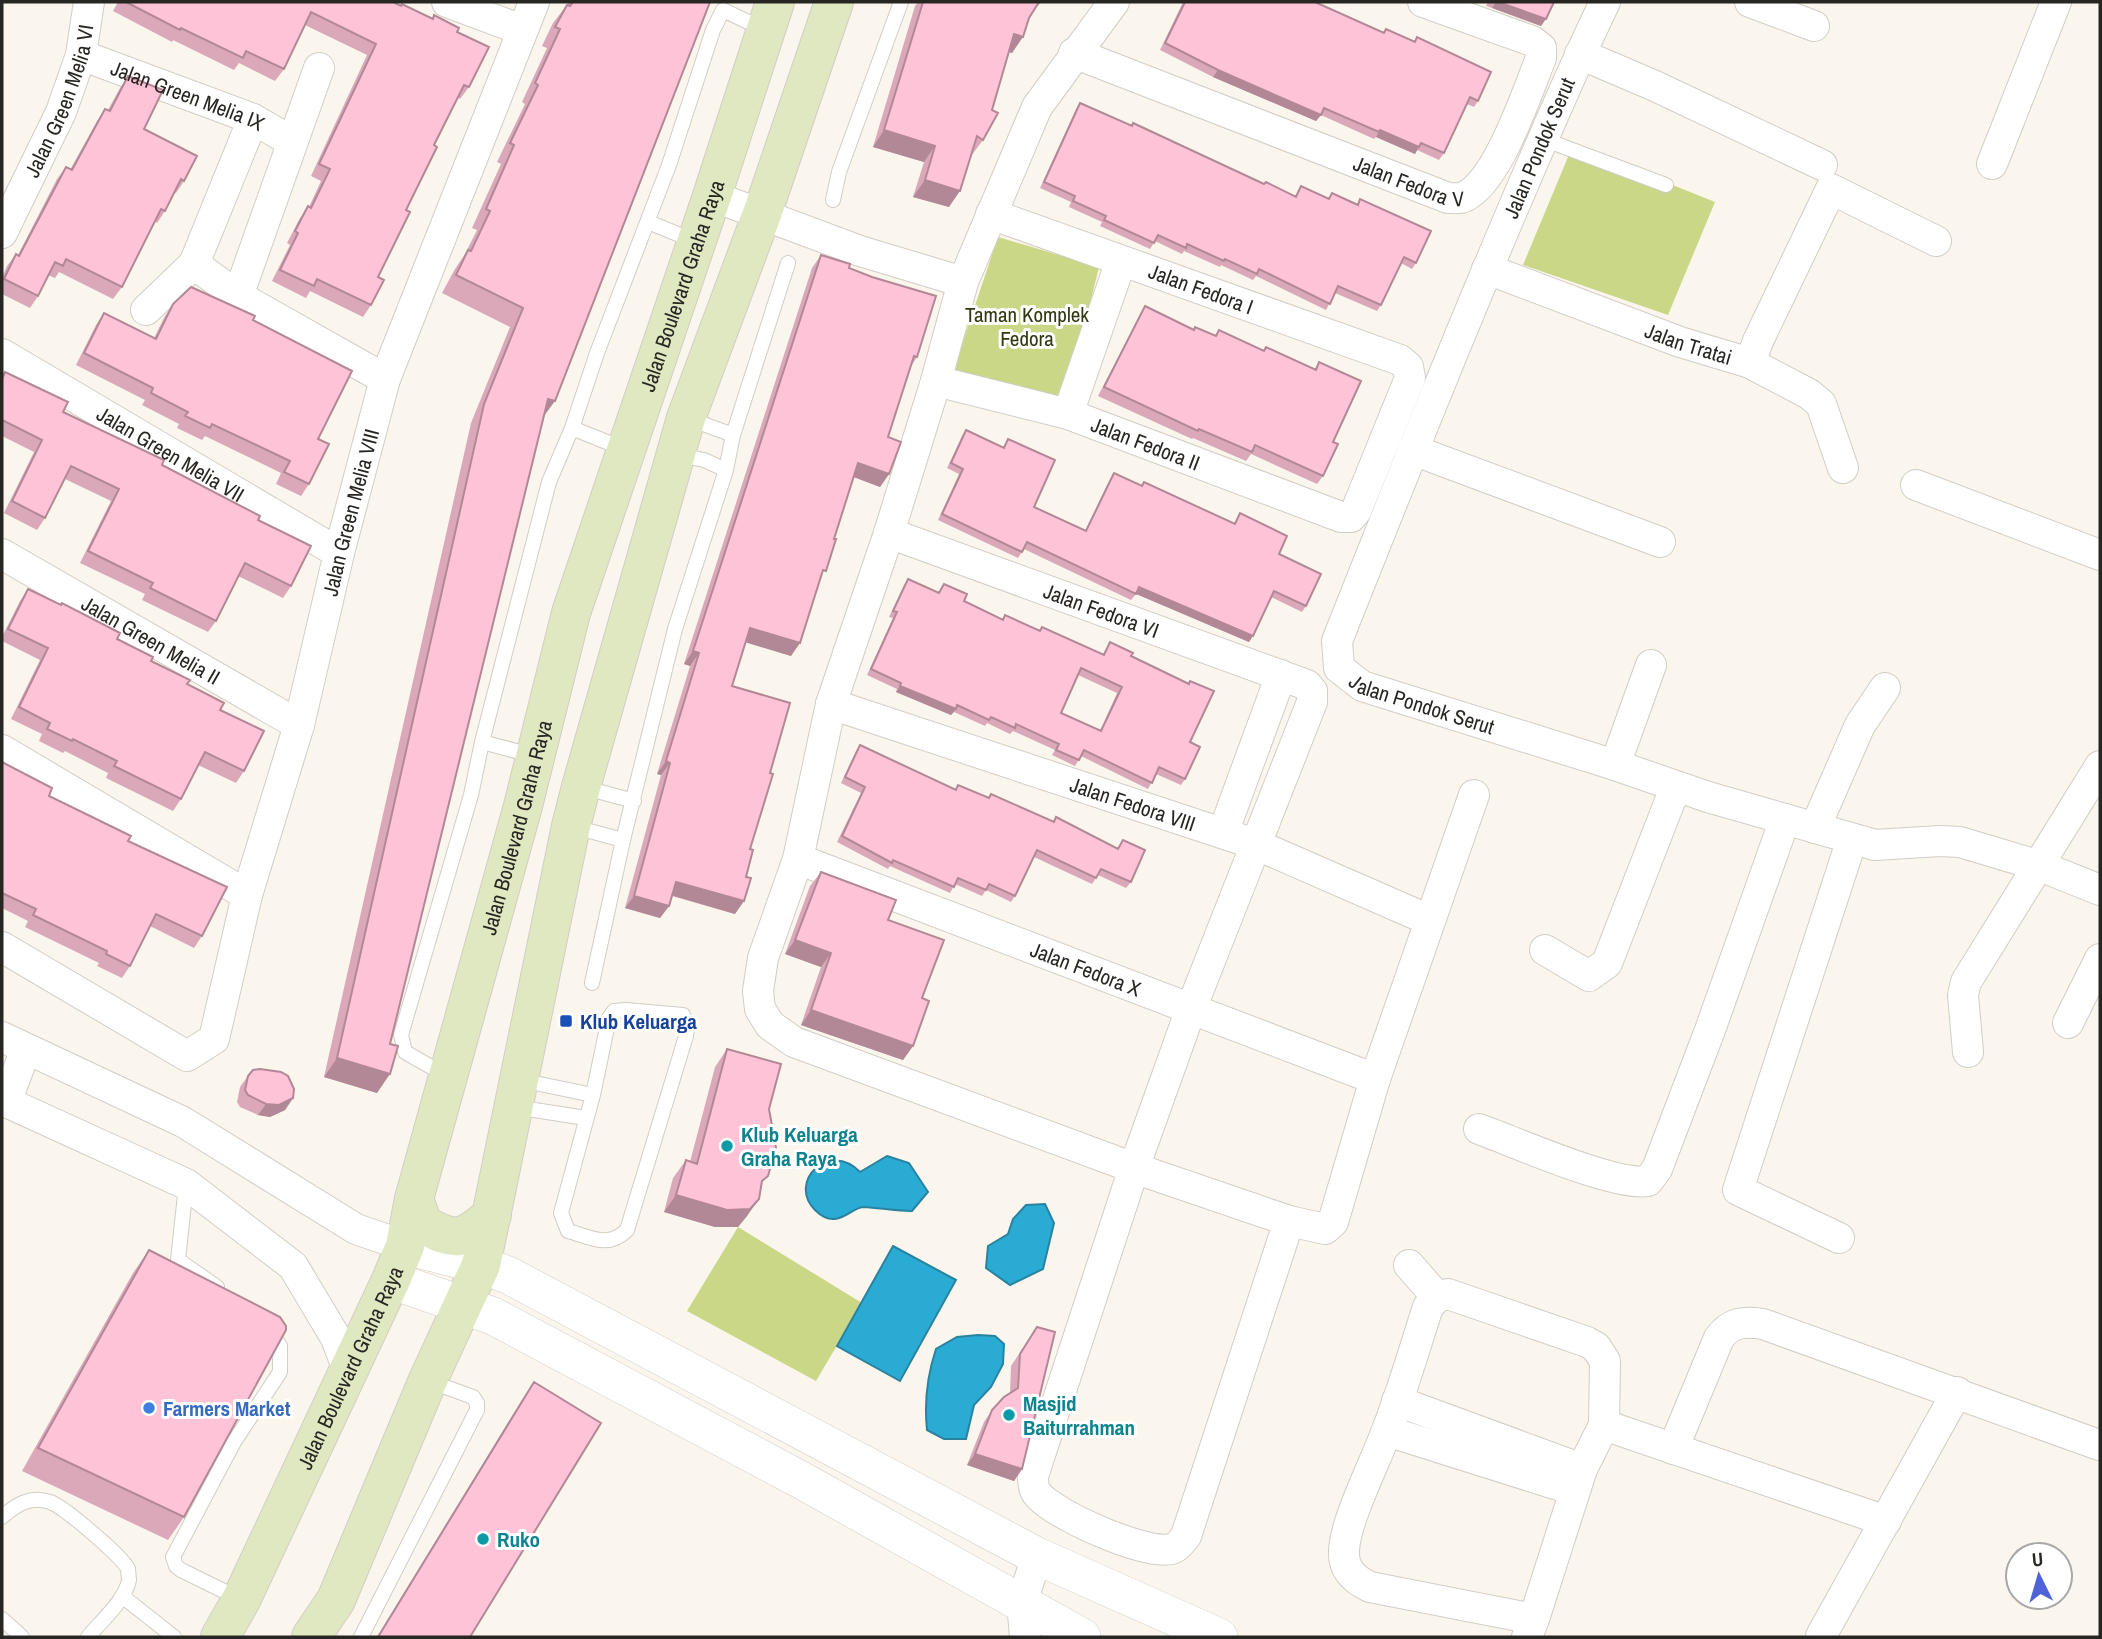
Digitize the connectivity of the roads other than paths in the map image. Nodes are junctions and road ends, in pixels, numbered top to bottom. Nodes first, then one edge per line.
1 (89, 2) edge
2 (447, 2) edge
3 (534, 2) edge
4 (834, 2) edge
5 (901, 2) edge
6 (1114, 2) edge
7 (1423, 2) edge
8 (1605, 2) edge
9 (1750, 2) edge
10 (2056, 2) edge
11 (724, 6) edge
12 (770, 16) edge
13 (1814, 26) dead end
14 (522, 30) junction
15 (1074, 53) junction
16 (1580, 54) junction
17 (81, 55) junction
18 (319, 68) dead end
19 (253, 119) junction
20 (1544, 139) junction
21 (291, 141) junction
22 (1992, 164) dead end
23 (1822, 165) dead end
24 (1666, 185) dead end
25 (712, 196) junction
26 (833, 200) dead end
27 (762, 214) junction
28 (991, 214) junction
29 (648, 222) junction
30 (2, 233) edge
31 (695, 241) junction
32 (1936, 241) dead end
33 (1121, 261) junction
34 (788, 263) dead end
35 (194, 264) junction
36 (1487, 269) junction
37 (963, 282) junction
38 (238, 296) junction
39 (146, 310) dead end
40 (2, 354) edge
41 (1750, 363) junction
42 (385, 379) junction
43 (936, 381) junction
44 (1068, 414) junction
45 (686, 418) junction
46 (572, 428) junction
47 (733, 435) junction
48 (626, 450) junction
49 (1413, 450) junction
50 (675, 454) junction
51 (1843, 468) dead end
52 (726, 470) junction
53 (1916, 485) dead end
54 (1351, 517) joint
55 (889, 533) junction
56 (1660, 542) dead end
57 (339, 553) junction
58 (2, 554) edge
59 (2100, 555) edge
60 (1651, 665) dead end
61 (1281, 676) junction
62 (1885, 688) dead end
63 (831, 704) junction
64 (299, 725) junction
65 (482, 742) junction
66 (2, 750) edge
67 (535, 756) junction
68 (1615, 765) junction
69 (2100, 766) edge
70 (581, 787) junction
71 (1678, 787) junction
72 (1474, 795) dead end
73 (634, 801) junction
74 (1785, 819) junction
75 (571, 826) junction
76 (1815, 828) junction
77 (1223, 833) junction
78 (1853, 839) junction
79 (624, 840) junction
80 (1255, 844) junction
81 (798, 859) junction
82 (2040, 866) junction
83 (2100, 890) edge
84 (247, 895) junction
85 (1429, 920) junction
86 (2, 947) edge
87 (1545, 950) dead end
88 (2100, 959) edge
89 (592, 983) dead end
90 (1191, 1009) junction
91 (2068, 1023) dead end
92 (14, 1043) edge
93 (1968, 1052) dead end
94 (448, 1077) junction
95 (1375, 1079) junction
96 (517, 1093) junction
97 (593, 1095) junction
98 (4, 1101) edge
99 (586, 1118) junction
100 (1479, 1129) dead end
101 (1134, 1168) junction
102 (187, 1184) junction
103 (414, 1199) junction
104 (492, 1214) junction
105 (1289, 1221) junction
106 (1839, 1238) dead end
107 (398, 1263) junction
108 (481, 1265) junction
109 (1409, 1265) dead end
110 (231, 1297) edge
111 (1437, 1297) junction
112 (462, 1306) junction
113 (263, 1320) edge
114 (348, 1370) junction
115 (428, 1380) junction
116 (1957, 1392) junction
117 (1397, 1401) junction
118 (1604, 1425) junction
119 (1387, 1430) junction
120 (2099, 1445) edge
121 (1673, 1449) junction
122 (1578, 1479) junction
123 (2, 1517) edge
124 (1886, 1521) junction
125 (1037, 1556) junction
126 (122, 1596) junction
127 (241, 1600) junction
128 (2, 1619) edge
129 (1023, 1620) edge
130 (1530, 1628) edge
131 (1078, 1636) edge
132 (1822, 1636) edge
133 (22, 1637) edge
134 (88, 1637) edge
135 (174, 1637) edge
136 (220, 1637) edge
137 (311, 1637) edge
138 (360, 1637) edge
139 (1219, 1637) edge

1 - 17 street, Jalan Green Melia VI
2 - 14 street
3 - 14 street, Jalan Green Melia VIII
4 - 27 main road
5 - 26 lane
6 - 15 street
7 - 15 street, Jalan Fedora V
8 - 16 street, Jalan Pondok Serut
9 - 13 street
10 - 22 street
11 - 12 lane
11 - 29 lane
12 - 25 main road, Jalan Boulevard Graha Raya
14 - 42 street, Jalan Green Melia VIII
15 - 28 street
16 - 20 street, Jalan Pondok Serut
16 - 23 street
17 - 19 street, Jalan Green Melia IX
17 - 30 street, Jalan Green Melia VI
18 - 21 street
19 - 21 street, Jalan Green Melia IX
19 - 35 street
20 - 24 lane
20 - 36 street, Jalan Pondok Serut
21 - 38 street
25 - 27 street
25 - 31 main road, Jalan Boulevard Graha Raya
27 - 37 street
27 - 45 main road
28 - 33 street, Jalan Fedora I
28 - 37 street
29 - 31 lane
29 - 46 lane
31 - 48 main road, Jalan Boulevard Graha Raya
32 - 41 street
33 - 44 street
33 - 54 street, Jalan Fedora I
34 - 47 lane
35 - 38 street
35 - 39 street
36 - 41 street, Jalan Tratai
36 - 49 street, Jalan Pondok Serut
37 - 43 street
38 - 42 street
40 - 57 street, Jalan Green Melia VII
41 - 51 street, Jalan Tratai
42 - 57 street, Jalan Green Melia VIII
43 - 44 street, Jalan Fedora II
43 - 55 street
44 - 54 street, Jalan Fedora II
45 - 47 lane
45 - 50 main road
46 - 48 lane
46 - 65 lane
47 - 52 lane
48 - 67 main road, Jalan Boulevard Graha Raya
49 - 56 street
49 - 68 street, Jalan Pondok Serut
50 - 52 lane
50 - 70 main road
52 - 73 lane
53 - 59 street
55 - 61 street, Jalan Fedora VI
55 - 63 street
57 - 64 street, Jalan Green Melia VIII
58 - 64 street, Jalan Green Melia II
60 - 68 street
61 - 77 street
61 - 80 street, Jalan Fedora VI
62 - 76 street
63 - 77 street, Jalan Fedora VIII
63 - 81 street
64 - 84 street, Jalan Green Melia VIII
65 - 67 lane
65 - 94 lane
66 - 84 street
67 - 94 main road, Jalan Boulevard Graha Raya
68 - 71 street, Jalan Pondok Serut
69 - 82 street
70 - 73 lane
70 - 75 main road
71 - 74 street, Jalan Pondok Serut
71 - 87 street
72 - 85 street
73 - 79 lane
74 - 76 street, Jalan Pondok Serut
74 - 100 street
75 - 79 lane
75 - 96 main road
76 - 78 street, Jalan Pondok Serut
77 - 80 street, Jalan Fedora VIII
78 - 82 street, Jalan Pondok Serut
78 - 106 street
79 - 89 lane
80 - 85 street, Jalan Fedora VIII
80 - 90 street
81 - 90 street, Jalan Fedora X
81 - 101 street
82 - 83 street, Jalan Pondok Serut
82 - 93 street
84 - 86 street, Jalan Green Melia VIII
85 - 95 street
88 - 91 street
90 - 95 street, Jalan Fedora X
90 - 101 street
92 - 98 street
92 - 107 street
94 - 103 main road, Jalan Boulevard Graha Raya
95 - 105 street
96 - 97 lane
96 - 99 lane
96 - 104 main road
97 - 99 lane
97 - 99 lane
98 - 102 street
101 - 105 street
101 - 105 street
102 - 110 lane
102 - 114 street
103 - 104 main road
103 - 107 main road, Jalan Boulevard Graha Raya
104 - 108 main road
107 - 108 street
107 - 112 street
107 - 114 main road, Jalan Boulevard Graha Raya
108 - 112 main road
108 - 125 street
109 - 111 street
111 - 117 street
111 - 118 street
112 - 115 main road
112 - 129 street
113 - 127 lane
114 - 127 main road, Jalan Boulevard Graha Raya
115 - 137 main road
115 - 138 lane
116 - 120 street
116 - 121 street
116 - 124 street
117 - 119 street
117 - 122 street
118 - 121 street
118 - 122 street
119 - 122 street
119 - 130 street
121 - 124 street
122 - 130 street
123 - 126 lane
124 - 132 street
125 - 129 street
125 - 139 street
126 - 134 lane
126 - 135 lane
127 - 136 main road, Jalan Boulevard Graha Raya
128 - 133 lane
129 - 131 street

